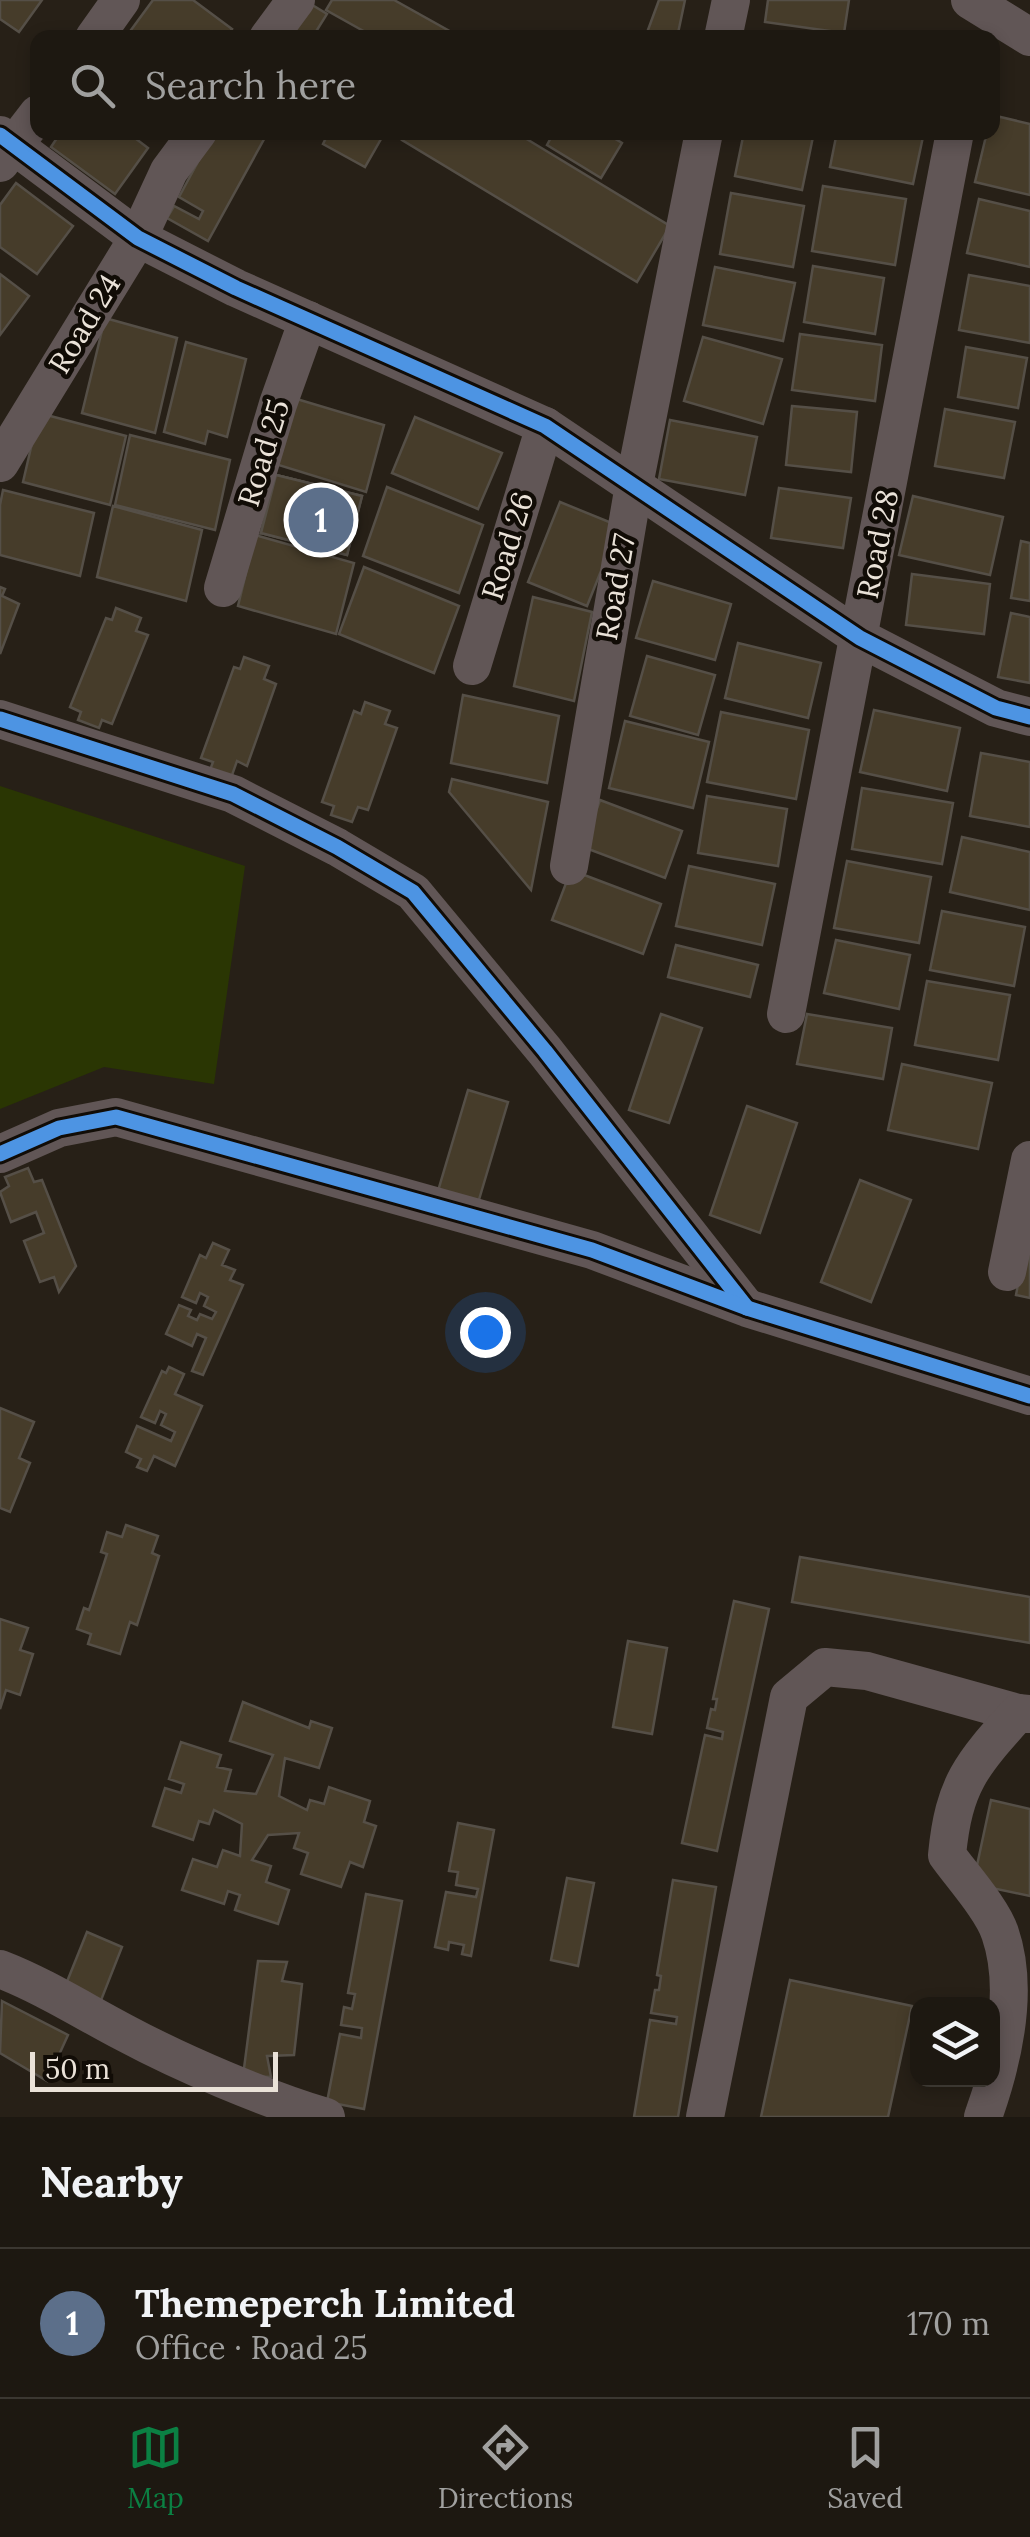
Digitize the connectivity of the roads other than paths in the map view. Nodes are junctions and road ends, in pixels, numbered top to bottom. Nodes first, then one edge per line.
1 (121, 0) edge
2 (296, 0) edge
3 (731, 0) edge
4 (974, 14) edge
5 (100, 30) edge
6 (274, 30) edge
7 (725, 30) edge
8 (1030, 37) edge
9 (30, 122) edge
10 (192, 140) edge
11 (702, 140) edge
12 (953, 140) edge
13 (5, 148) edge
14 (138, 238) junction
15 (308, 320) junction
16 (545, 426) junction
17 (0, 463) edge
18 (634, 485) junction
19 (223, 588) dead end
20 (860, 638) junction
21 (472, 666) dead end
22 (1030, 717) edge
23 (0, 718) edge
24 (569, 866) dead end
25 (786, 1014) dead end
26 (0, 1154) edge
27 (1030, 1160) edge
28 (1006, 1272) dead end
29 (746, 1308) junction
30 (1030, 1396) edge
31 (1024, 1714) edge
32 (0, 1968) edge
33 (326, 2117) edge
34 (705, 2117) edge
35 (983, 2117) edge

1 - 5 street
2 - 6 street
3 - 7 street
4 - 8 street
9 - 13 street
10 - 14 street, Road 24
11 - 18 street, Road 27
12 - 20 street, Road 28
13 - 14 street
14 - 15 street
14 - 17 street, Road 24
15 - 16 street
15 - 19 street, Road 25
16 - 18 street
16 - 21 street, Road 26
18 - 20 street
18 - 24 street, Road 27
20 - 22 street
20 - 25 street, Road 28
23 - 29 street
26 - 29 street
27 - 28 street
29 - 30 street
31 - 34 street
31 - 35 street
32 - 33 street

